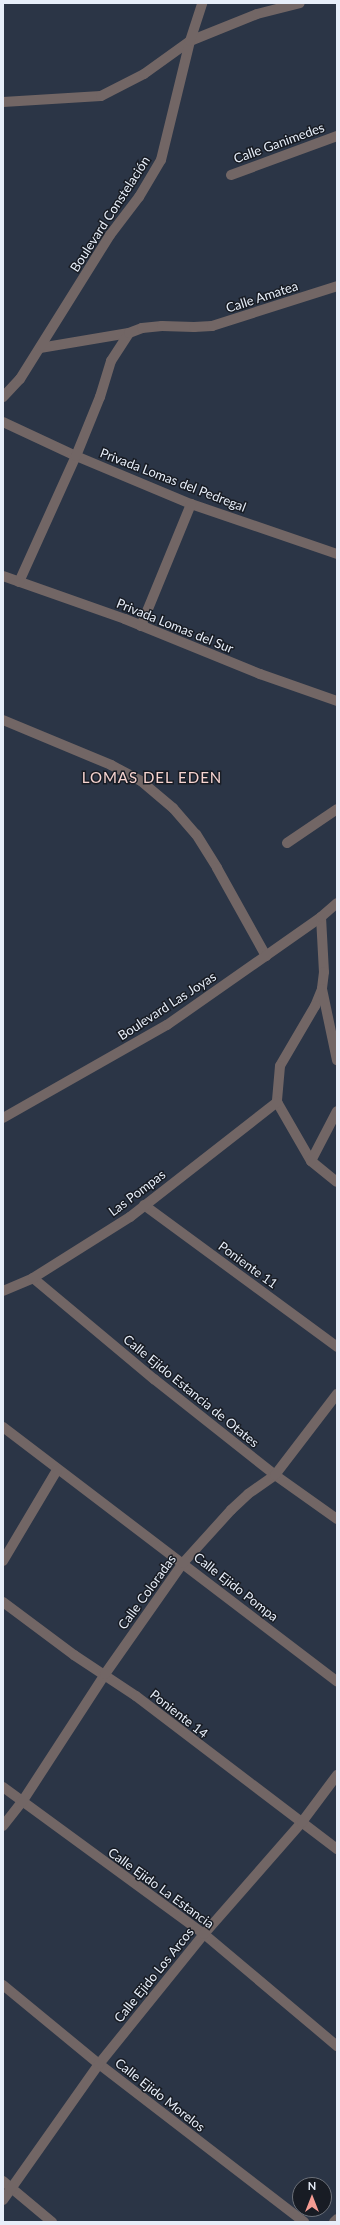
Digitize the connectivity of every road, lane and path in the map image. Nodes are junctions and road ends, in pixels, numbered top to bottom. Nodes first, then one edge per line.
1 (202, 3) edge
2 (300, 3) edge
3 (190, 41) junction
4 (3, 102) edge
5 (337, 136) edge
6 (230, 175) dead end
7 (337, 286) edge
8 (129, 333) junction
9 (40, 348) junction
10 (3, 397) edge
11 (3, 422) edge
12 (76, 456) junction
13 (192, 504) junction
14 (337, 554) edge
15 (3, 576) edge
16 (19, 582) junction
17 (141, 626) junction
18 (337, 700) edge
19 (3, 720) edge
20 (337, 809) edge
21 (287, 843) dead end
22 (337, 903) edge
23 (321, 917) junction
24 (266, 956) junction
25 (322, 989) junction
26 (337, 1060) edge
27 (276, 1102) junction
28 (337, 1111) edge
29 (3, 1118) edge
30 (311, 1161) junction
31 (337, 1182) edge
32 (144, 1205) junction
33 (33, 1278) junction
34 (3, 1291) edge
35 (337, 1347) edge
36 (337, 1394) edge
37 (3, 1427) edge
38 (57, 1470) junction
39 (275, 1475) junction
40 (337, 1519) edge
41 (3, 1561) edge
42 (183, 1562) junction
43 (3, 1602) edge
44 (105, 1674) junction
45 (337, 1681) edge
46 (337, 1775) edge
47 (3, 1787) edge
48 (22, 1802) junction
49 (302, 1822) junction
50 (3, 1826) edge
51 (337, 1849) edge
52 (204, 1934) junction
53 (3, 1985) edge
54 (337, 2046) edge
55 (99, 2064) junction
56 (3, 2181) edge
57 (12, 2188) junction
58 (3, 2200) edge
59 (337, 2219) edge
60 (52, 2222) edge
61 (304, 2222) edge
62 (334, 2222) edge

1 - 3 street, Boulevard Constelación
2 - 3 street
3 - 4 street
3 - 9 street, Boulevard Constelación
5 - 6 street, Calle Ganimedes
7 - 8 street, Calle Amatea
8 - 9 street, Calle Amatea
8 - 12 street
9 - 10 street, Boulevard Constelación
11 - 12 street, Privada Lomas del Pedregal
12 - 13 street, Privada Lomas del Pedregal
12 - 16 street
13 - 14 street, Privada Lomas del Pedregal
13 - 17 street
15 - 16 street, Privada Lomas del Sur
16 - 17 street, Privada Lomas del Sur
17 - 18 street, Privada Lomas del Sur
19 - 24 street
20 - 21 street
22 - 23 street, Boulevard Las Joyas
23 - 24 street, Boulevard Las Joyas
23 - 25 street
24 - 29 street, Boulevard Las Joyas
25 - 26 street
25 - 27 street
27 - 30 street
27 - 32 street, Las Pompas
28 - 30 street
30 - 31 street
32 - 33 street, Las Pompas
32 - 35 street, Poniente 11
33 - 34 street, Las Pompas
33 - 39 street, Calle Ejido Estancia de Otates
36 - 39 street, Calle Coloradas
37 - 38 street, Calle Ejido Pompa
38 - 41 street
38 - 42 street, Calle Ejido Pompa
39 - 40 street, Calle Ejido Estancia de Otates
39 - 42 street, Calle Coloradas
42 - 44 street, Calle Coloradas
42 - 45 street, Calle Ejido Pompa
43 - 44 street, Poniente 14
44 - 48 street, Calle Coloradas
44 - 49 street, Poniente 14
46 - 49 street, Calle Ejido Los Arcos
47 - 48 street, Calle Ejido La Estancia
48 - 50 street, Calle Coloradas
48 - 52 street, Calle Ejido La Estancia
49 - 51 street, Poniente 14
49 - 52 street, Calle Ejido Los Arcos
52 - 54 street, Calle Ejido La Estancia
52 - 55 street, Calle Ejido Los Arcos
53 - 55 street, Calle Ejido Morelos
55 - 57 street, Calle Ejido Los Arcos
55 - 61 street, Calle Ejido Morelos
56 - 57 street
57 - 58 street, Calle Ejido Los Arcos
57 - 60 street
59 - 62 street

